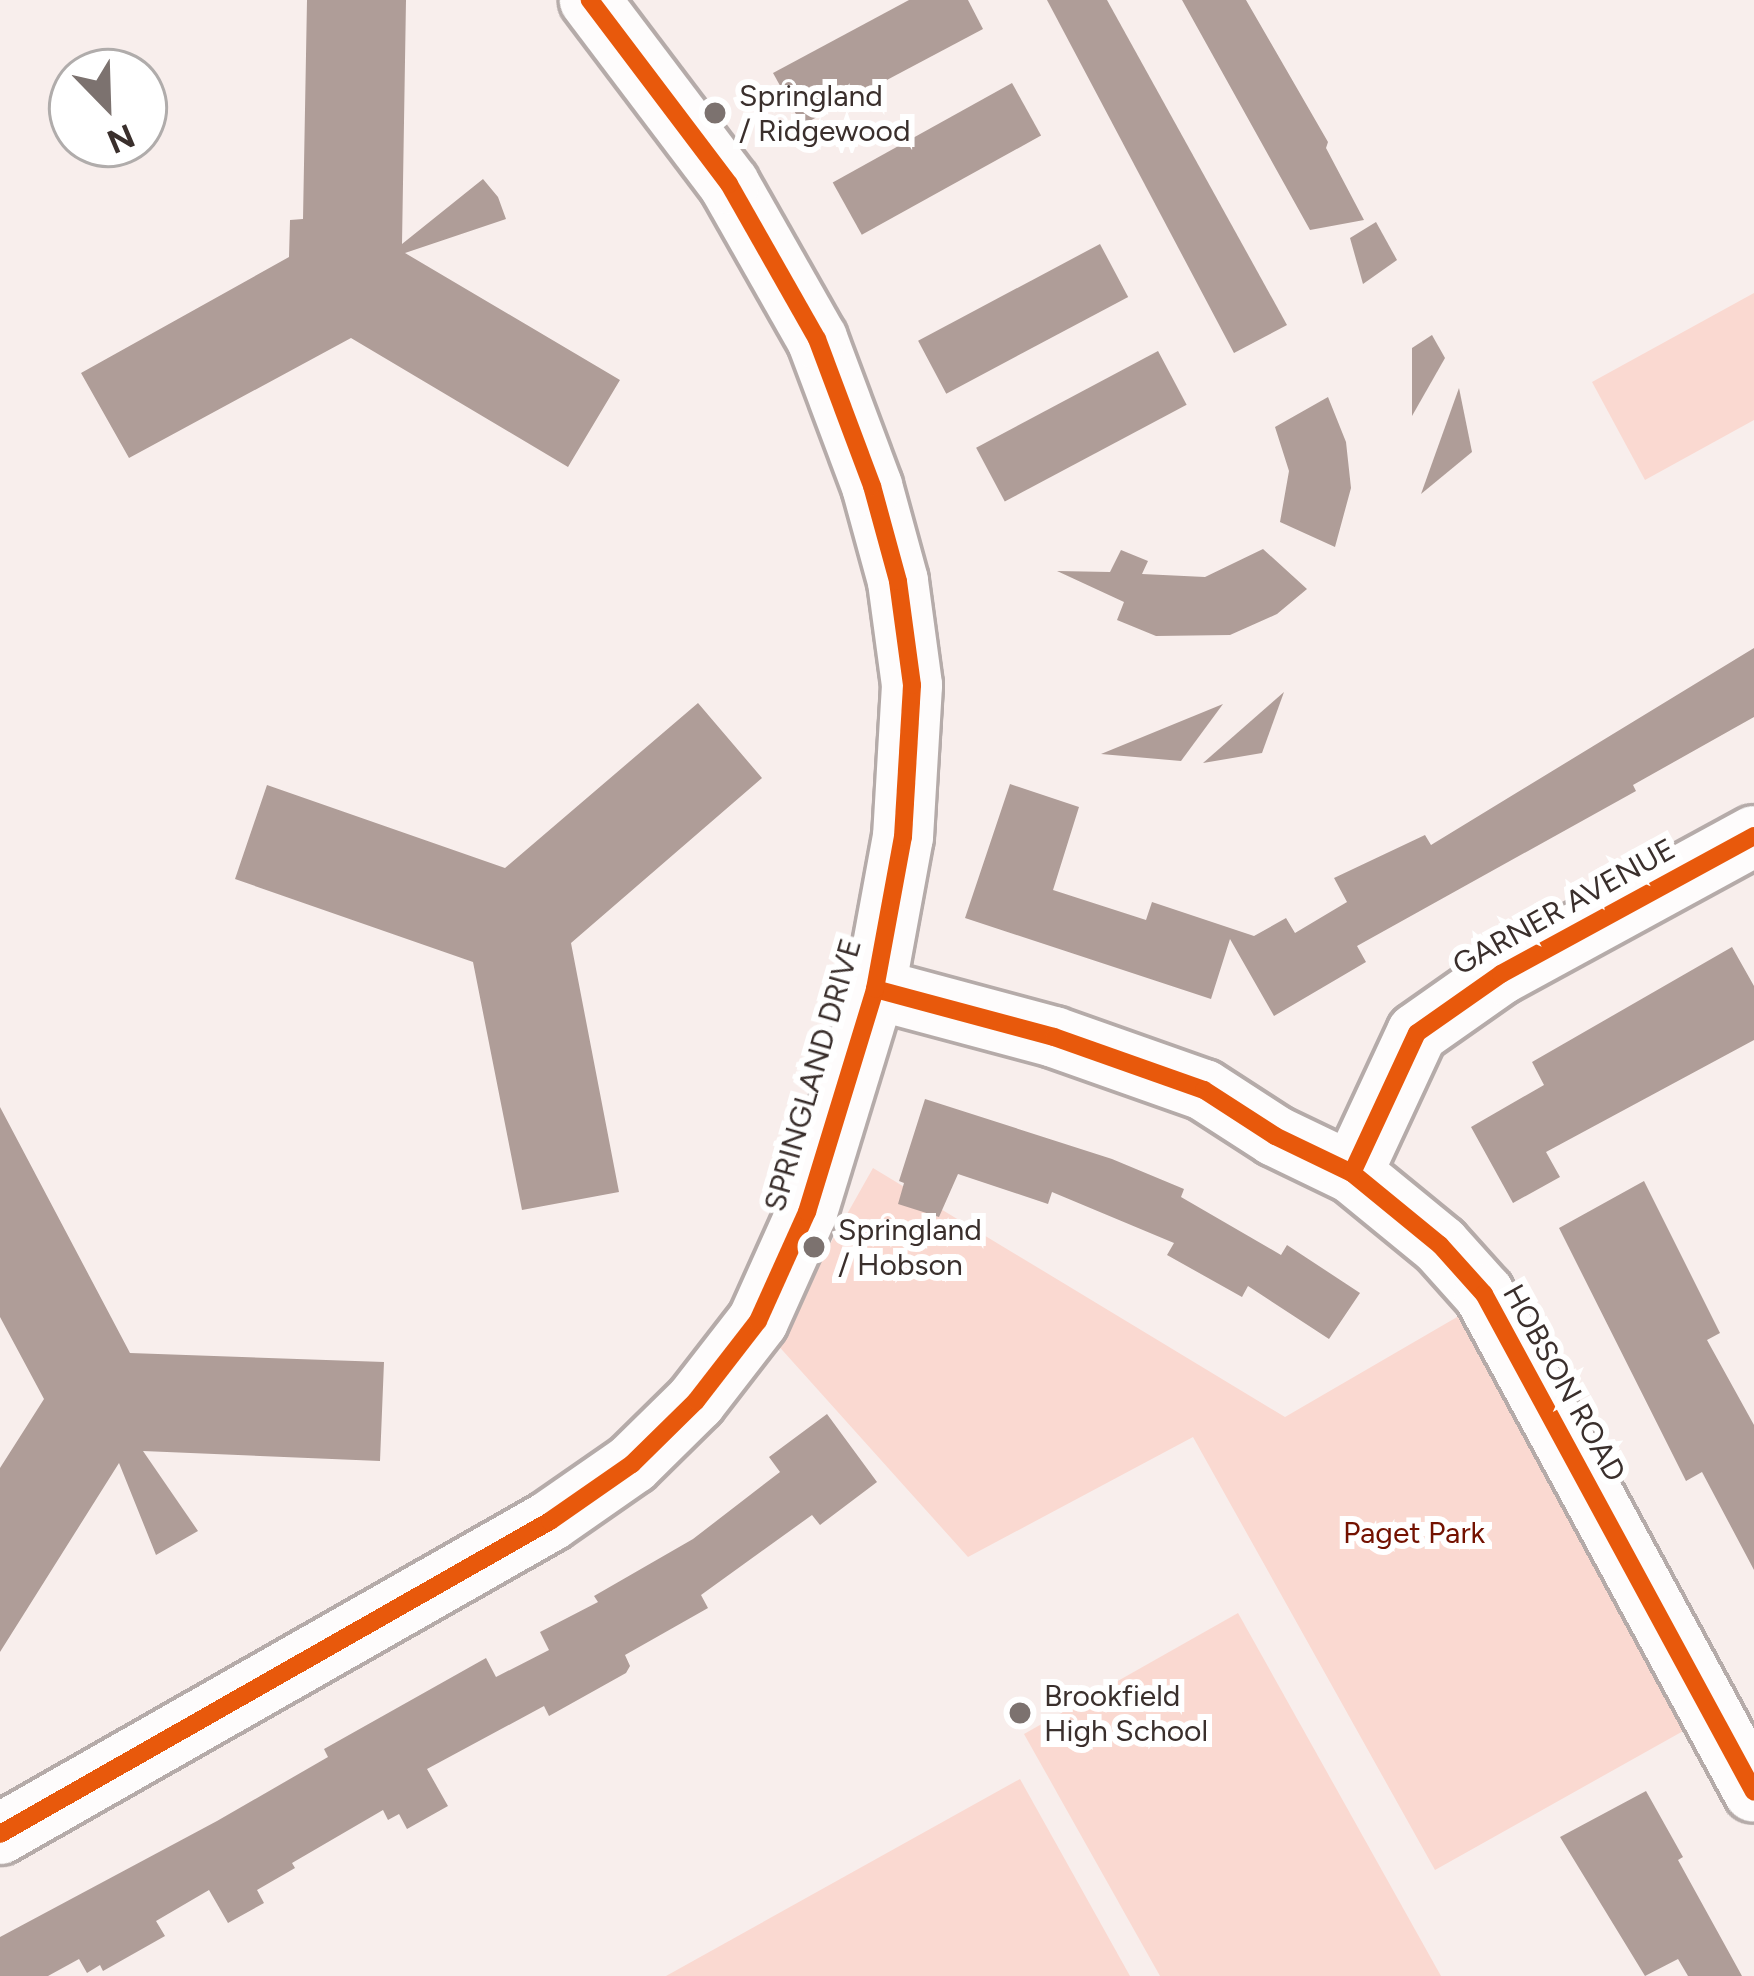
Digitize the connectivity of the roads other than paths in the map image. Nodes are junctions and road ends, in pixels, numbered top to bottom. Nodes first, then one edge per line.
1 (620, 8) edge
2 (1754, 836) edge
3 (875, 989) junction
4 (1352, 1173) junction
5 (1754, 1792) edge
6 (0, 1834) edge

1 - 3 street, SPRINGLAND DRIVE
2 - 4 street, GARNER AVENUE
3 - 4 street, HOBSON ROAD
3 - 6 street, SPRINGLAND DRIVE
4 - 5 street, HOBSON ROAD

